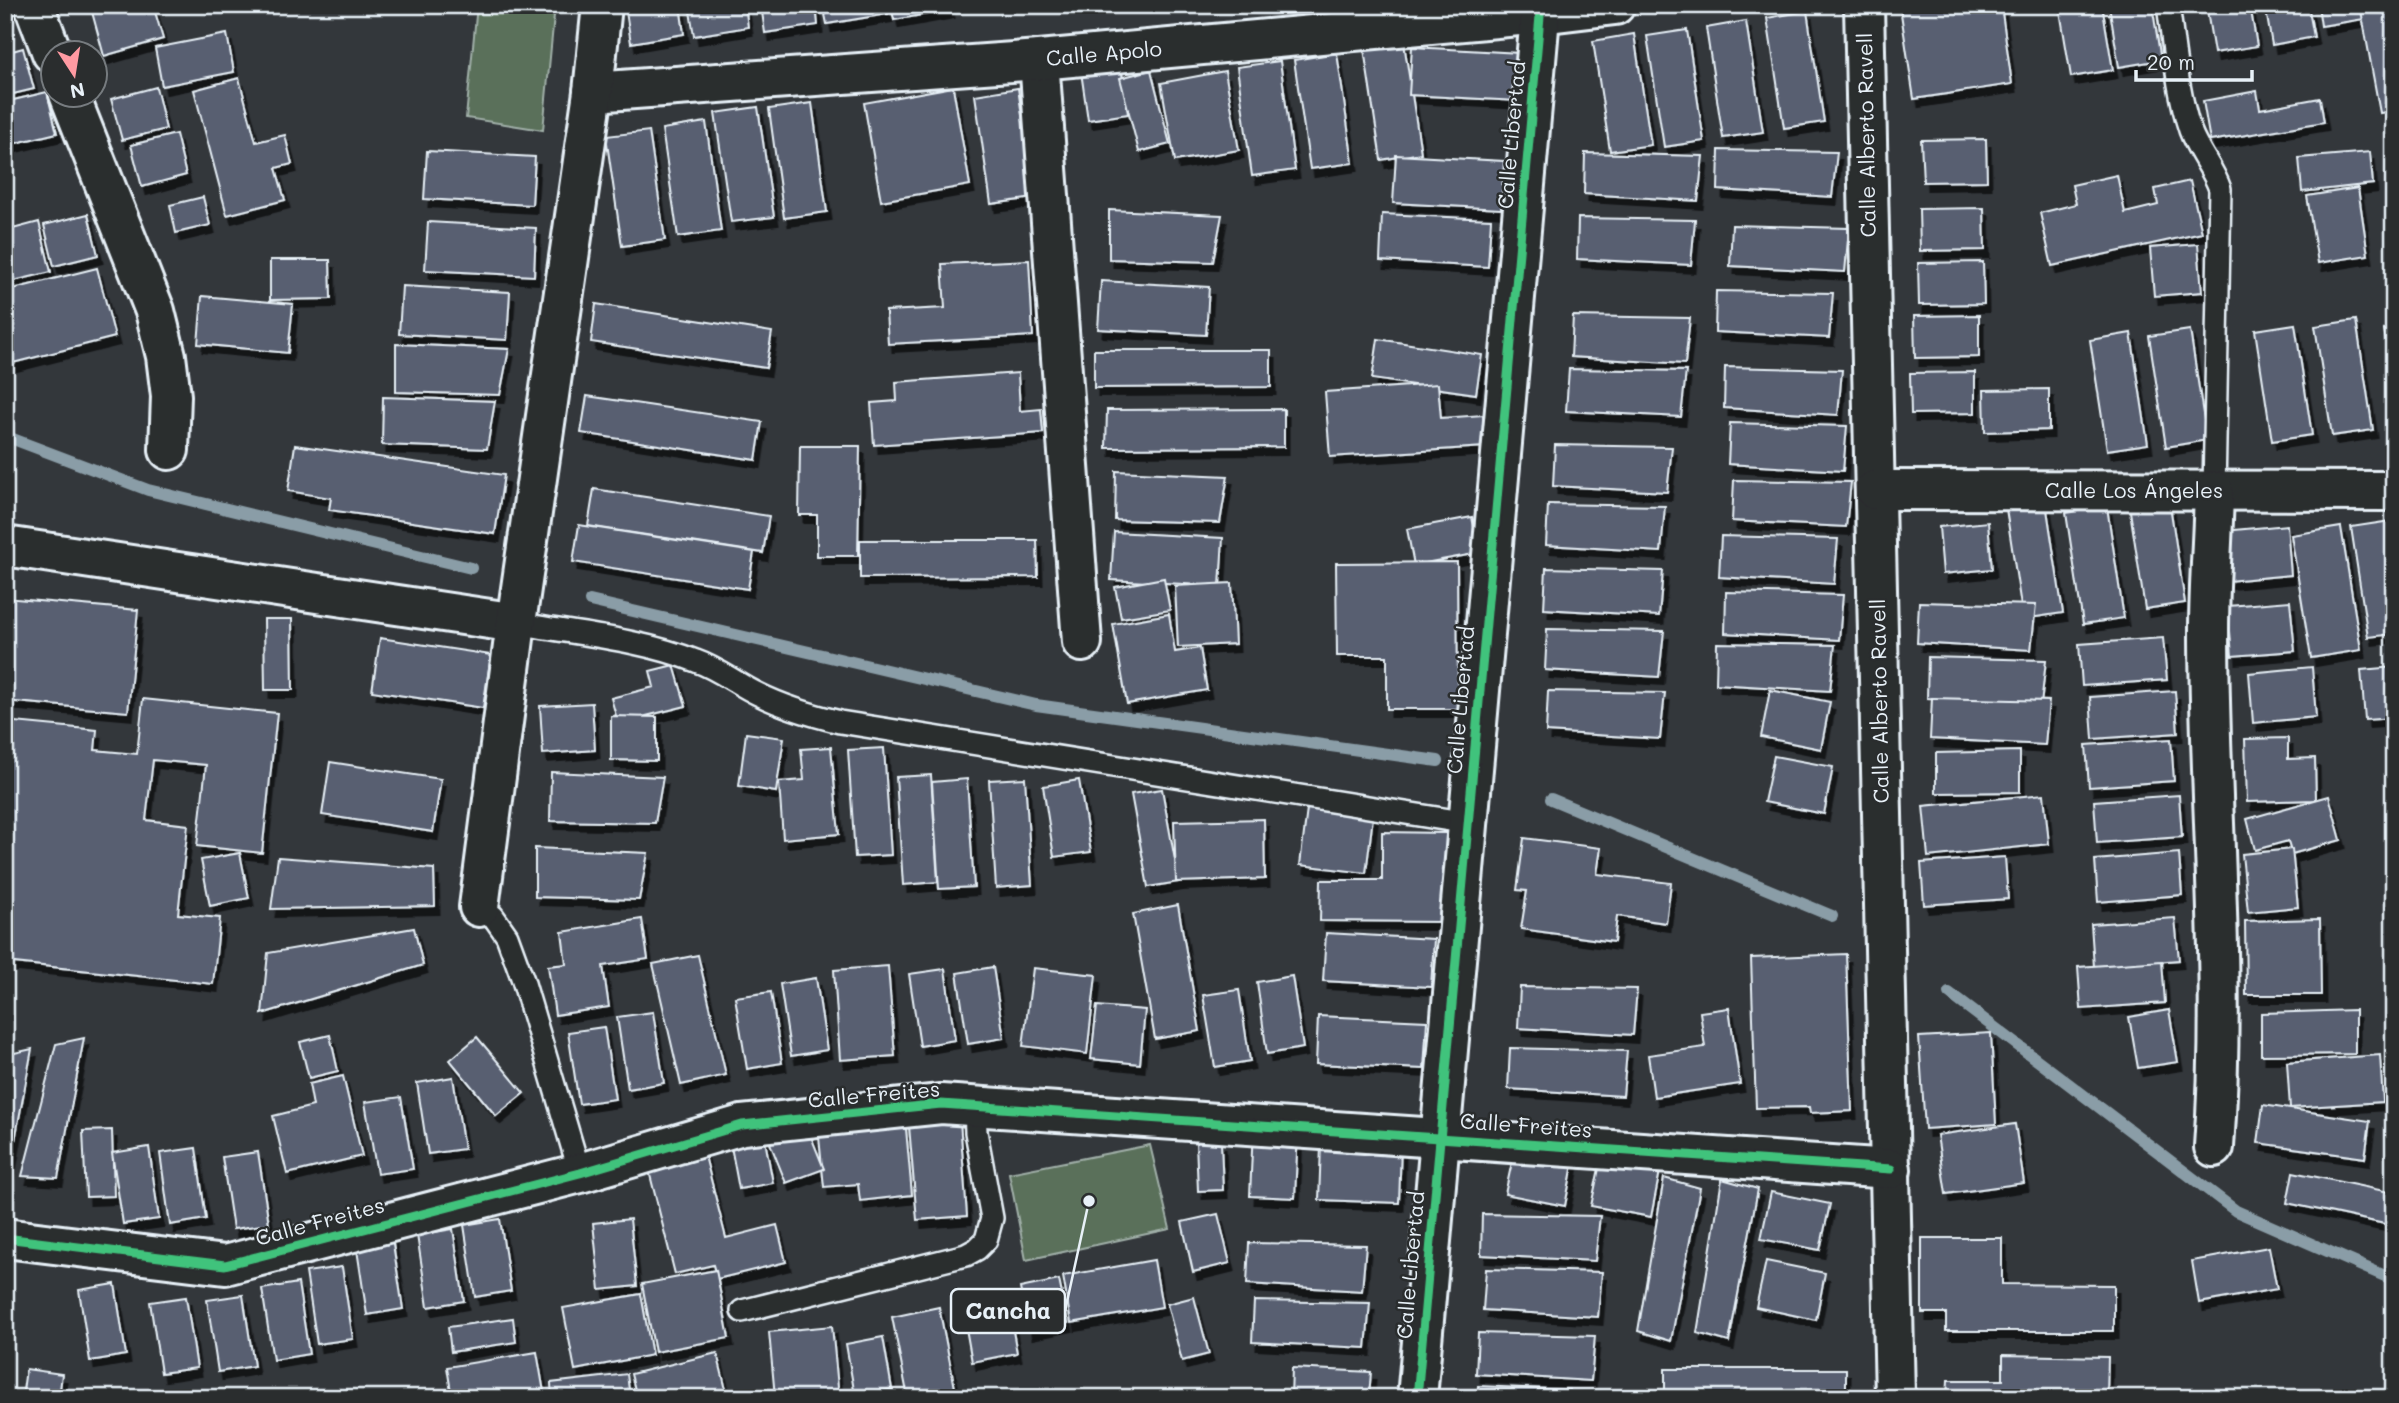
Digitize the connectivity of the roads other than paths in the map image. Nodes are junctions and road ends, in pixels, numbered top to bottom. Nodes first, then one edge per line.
1 (34, 5) edge
2 (601, 5) edge
3 (1615, 5) edge
4 (1864, 5) edge
5 (2168, 5) edge
6 (1541, 10) edge
7 (46, 38) edge
8 (1039, 60) junction
9 (593, 92) junction
10 (75, 108) edge
11 (169, 450) dead end
12 (1875, 490) junction
13 (2214, 491) junction
14 (2394, 491) edge
15 (5, 546) edge
16 (516, 623) junction
17 (1082, 642) dead end
18 (1468, 823) junction
19 (479, 907) joint
20 (975, 1107) junction
21 (1439, 1137) junction
22 (2214, 1147) dead end
23 (1891, 1169) junction
24 (580, 1173) junction
25 (5, 1238) edge
26 (742, 1311) dead end
27 (1417, 1398) edge
28 (1895, 1398) edge

1 - 7 street
2 - 9 street
3 - 6 street, Calle Apolo
4 - 12 street, Calle Alberto Ravell
5 - 13 lane
6 - 8 street, Calle Apolo
6 - 18 street, Calle Libertad
8 - 9 street, Calle Apolo
8 - 17 street
9 - 16 street
10 - 11 street
12 - 13 street, Calle Los Ángeles
12 - 23 street, Calle Alberto Ravell
13 - 14 street, Calle Los Ángeles
13 - 22 street
15 - 16 street
16 - 18 lane
16 - 19 street
18 - 21 street, Calle Libertad
19 - 24 lane
20 - 21 street, Calle Freites
20 - 24 street, Calle Freites
20 - 26 lane
21 - 23 street, Calle Freites
21 - 27 street, Calle Libertad
23 - 28 street, Calle Alberto Ravell
24 - 25 street, Calle Freites

